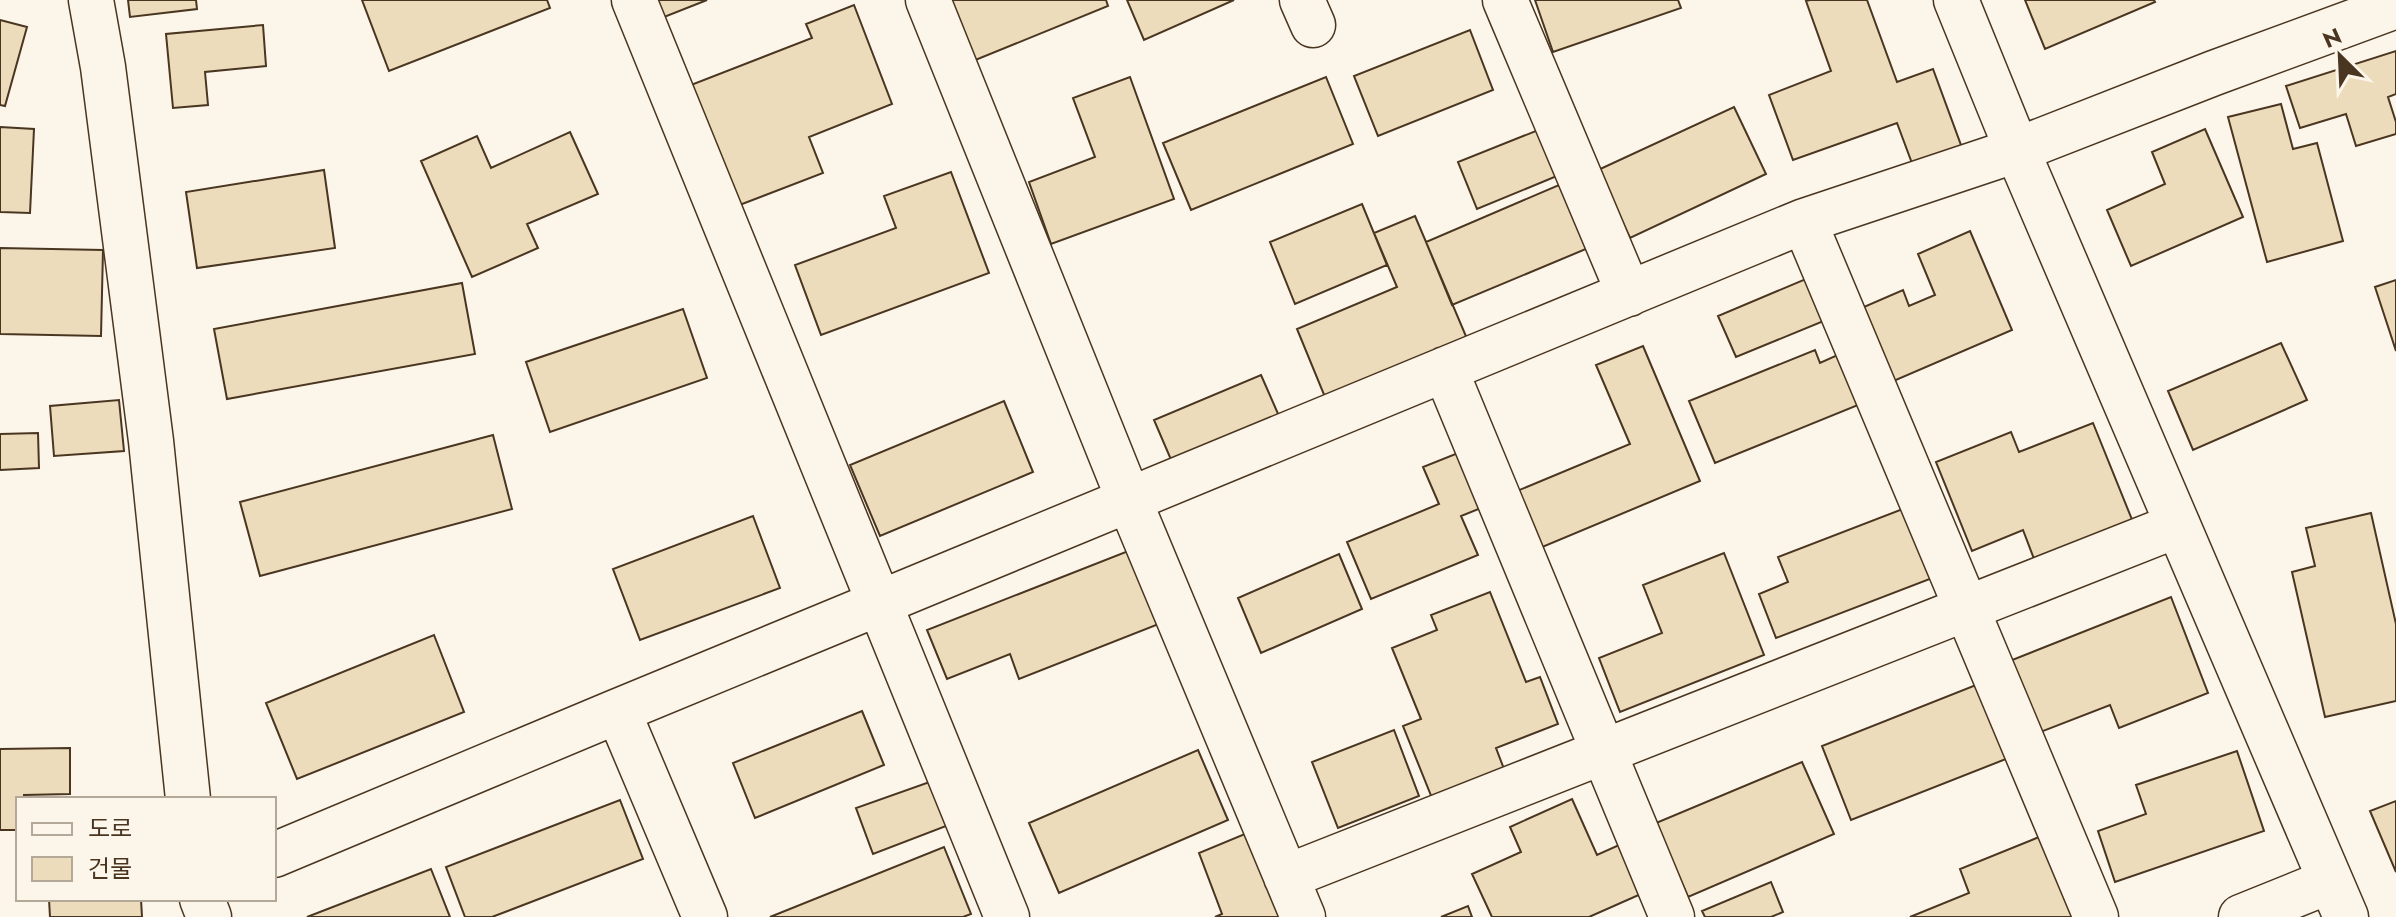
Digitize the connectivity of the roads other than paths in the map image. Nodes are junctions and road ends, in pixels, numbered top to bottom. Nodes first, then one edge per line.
1 (91, 0) edge
2 (634, 0) edge
3 (928, 0) edge
4 (1505, 0) edge
5 (1956, 0) edge
6 (2396, 6) edge
7 (2017, 150) junction
8 (1804, 221) junction
9 (1629, 294) junction
10 (1445, 369) junction
11 (1129, 500) junction
12 (2178, 525) junction
13 (880, 603) junction
14 (1967, 609) junction
15 (618, 711) junction
16 (1604, 752) junction
17 (188, 797) edge
18 (276, 854) edge
19 (1286, 877) junction
20 (2338, 899) edge
21 (705, 917) edge
22 (1007, 917) edge
23 (1303, 917) edge
24 (1672, 917) edge
25 (2096, 917) edge
26 (2241, 917) edge

1 - 17 street
2 - 13 street
3 - 11 street
4 - 9 street
5 - 7 street
6 - 7 street
7 - 8 street
7 - 12 street
8 - 9 street
8 - 14 street
9 - 10 street
10 - 11 street
10 - 16 street
11 - 13 street
11 - 19 street
12 - 14 street
12 - 20 street
13 - 15 street
13 - 22 street
14 - 16 street
14 - 25 street
15 - 18 street
15 - 21 street
16 - 19 street
16 - 24 street
19 - 23 street
20 - 26 street

